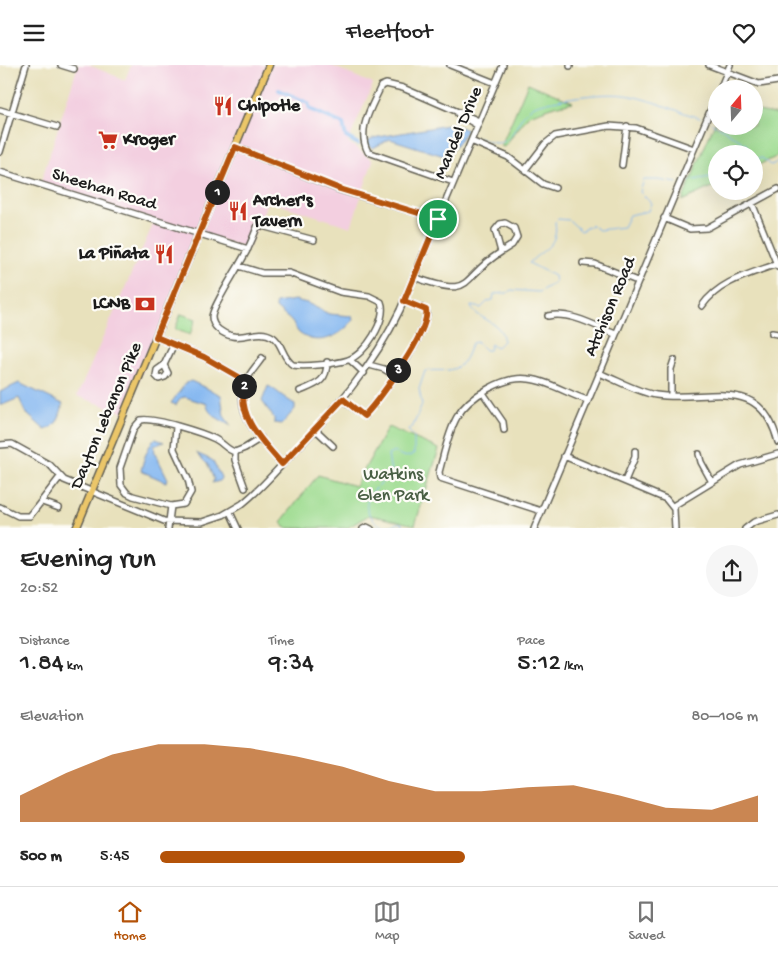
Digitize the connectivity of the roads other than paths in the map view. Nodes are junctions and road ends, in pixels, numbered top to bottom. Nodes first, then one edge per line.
1 (26, 65) edge
2 (61, 65) edge
3 (269, 65) edge
4 (450, 65) edge
5 (502, 65) edge
6 (709, 65) edge
7 (730, 65) edge
8 (74, 69) dead end
9 (727, 71) junction
10 (724, 80) edge
11 (778, 81) edge
12 (495, 83) junction
13 (0, 109) edge
14 (12, 113) junction
15 (708, 116) edge
16 (478, 123) junction
17 (626, 126) junction
18 (57, 127) dead end
19 (471, 141) junction
20 (235, 147) junction
21 (694, 149) junction
22 (0, 152) edge
23 (622, 165) dead end
24 (525, 170) junction
25 (0, 172) edge
26 (453, 182) junction
27 (554, 188) dead end
28 (778, 189) edge
29 (752, 203) junction
30 (438, 219) junction
31 (664, 219) junction
32 (200, 233) junction
33 (314, 240) dead end
34 (248, 249) junction
35 (501, 251) junction
36 (583, 263) dead end
37 (777, 265) edge
38 (239, 266) junction
39 (414, 277) junction
40 (637, 281) junction
41 (404, 301) junction
42 (702, 306) dead end
43 (548, 316) dead end
44 (615, 334) junction
45 (156, 337) junction
46 (174, 344) junction
47 (262, 358) dead end
48 (350, 360) junction
49 (674, 360) dead end
50 (327, 362) junction
51 (164, 365) dead end
52 (369, 365) junction
53 (364, 373) junction
54 (599, 373) junction
55 (394, 375) junction
56 (246, 381) junction
57 (300, 391) dead end
58 (483, 393) junction
59 (671, 395) junction
60 (343, 399) junction
61 (587, 400) junction
62 (176, 427) junction
63 (316, 430) junction
64 (504, 430) dead end
65 (260, 438) junction
66 (778, 442) edge
67 (0, 445) edge
68 (332, 446) dead end
69 (635, 451) dead end
70 (235, 452) junction
71 (699, 454) dead end
72 (778, 454) edge
73 (564, 456) junction
74 (282, 464) junction
75 (60, 477) junction
76 (625, 481) junction
77 (712, 482) junction
78 (245, 488) dead end
79 (92, 492) junction
80 (42, 502) junction
81 (673, 506) junction
82 (0, 507) edge
83 (171, 507) junction
84 (58, 508) dead end
85 (541, 511) junction
86 (230, 513) junction
87 (778, 515) edge
88 (168, 525) edge
89 (76, 528) edge
90 (238, 528) edge
91 (534, 528) edge
92 (676, 528) edge
93 (746, 528) edge

1 - 14 street
2 - 8 street
3 - 20 main road, Dayton Lebanon Pike
4 - 12 street
5 - 12 street, Mandel Drive
6 - 9 street
7 - 9 street
9 - 10 street
9 - 11 street
12 - 16 street, Mandel Drive
13 - 14 street
14 - 18 street
14 - 22 street
15 - 21 street, Atchison Road
16 - 19 street, Mandel Drive
16 - 26 street
17 - 21 street
17 - 23 street
17 - 24 street
19 - 24 street
19 - 26 street, Mandel Drive
20 - 30 street
20 - 32 main road, Dayton Lebanon Pike
21 - 31 street, Atchison Road
24 - 27 street
25 - 32 street, Sheehan Road
26 - 30 street, Mandel Drive
28 - 29 street
29 - 31 street
29 - 37 street
30 - 39 street, Mandel Drive
31 - 40 street, Atchison Road
32 - 34 street, Sheehan Road
32 - 45 main road, Dayton Lebanon Pike
33 - 34 street
34 - 38 street
35 - 35 street
35 - 39 street
36 - 40 street
37 - 42 street
38 - 48 street
38 - 50 street
39 - 41 street, Mandel Drive
40 - 44 street, Atchison Road
41 - 52 street, Mandel Drive
41 - 55 street
43 - 44 street
44 - 54 street, Atchison Road
45 - 46 street
45 - 79 main road, Dayton Lebanon Pike
46 - 51 street
46 - 56 street
47 - 56 street
48 - 50 street
48 - 53 street
49 - 59 street
50 - 57 street
52 - 53 street, Mandel Drive
52 - 55 street
53 - 60 street, Mandel Drive
54 - 59 street
54 - 61 street, Atchison Road
55 - 60 street
56 - 65 street
58 - 61 street
58 - 64 street
58 - 85 street
59 - 66 street
60 - 63 street, Mandel Drive
61 - 73 street, Atchison Road
62 - 70 street
62 - 83 street
62 - 83 street
63 - 68 street
63 - 74 street, Mandel Drive
65 - 70 street
65 - 74 street
67 - 75 street, Mandel Drive
69 - 76 street
70 - 78 street
71 - 77 street
72 - 77 street
73 - 76 street
73 - 85 street, Atchison Road
74 - 86 street, Mandel Drive
75 - 79 street, Mandel Drive
75 - 80 street
76 - 81 street
77 - 81 street
79 - 88 street, Mandel Drive
79 - 89 main road, Dayton Lebanon Pike
80 - 82 street
80 - 84 street
81 - 92 street
83 - 88 street
85 - 91 street, Atchison Road
86 - 88 street, Mandel Drive
86 - 90 street
87 - 93 street

